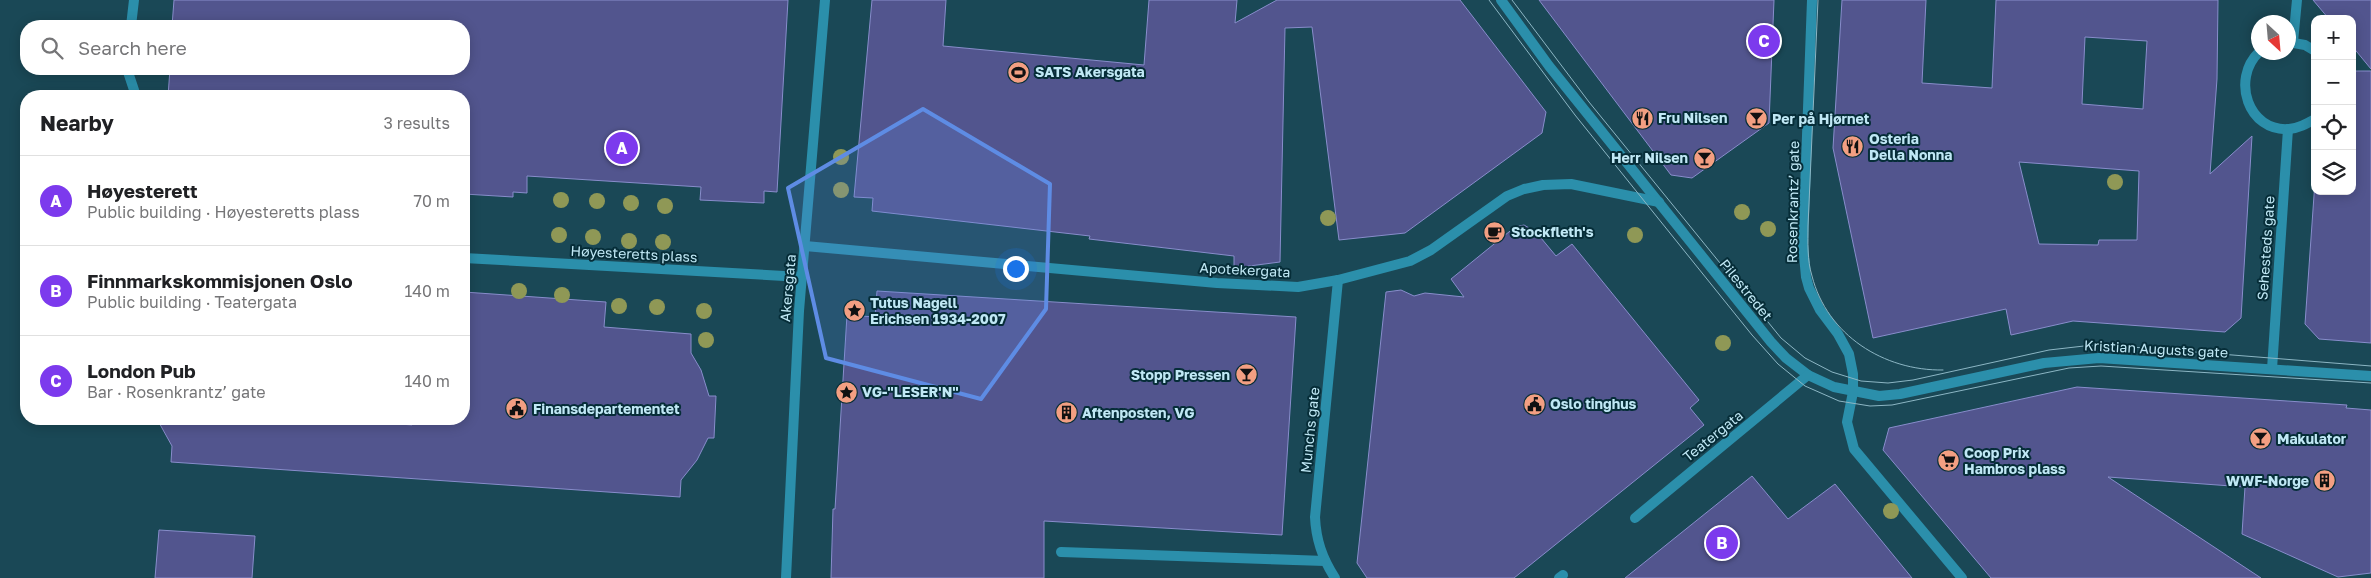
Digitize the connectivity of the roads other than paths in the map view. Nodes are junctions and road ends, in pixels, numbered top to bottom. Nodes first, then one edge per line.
1 (134, 0) edge
2 (824, 0) edge
3 (1501, 0) edge
4 (1812, 0) edge
5 (2298, 0) edge
6 (2296, 15) edge
7 (132, 20) edge
8 (2296, 44) edge
9 (2311, 50) edge
10 (2252, 60) edge
11 (128, 75) edge
12 (134, 90) edge
13 (2311, 121) edge
14 (2288, 129) junction
15 (1659, 202) junction
16 (805, 246) junction
17 (470, 258) edge
18 (802, 277) junction
19 (1338, 280) junction
20 (2272, 369) junction
21 (1808, 375) junction
22 (2371, 376) edge
23 (1853, 392) junction
24 (1635, 518) dead end
25 (1061, 552) dead end
26 (1325, 560) junction
27 (786, 578) edge
28 (1335, 578) edge
29 (1962, 578) edge

1 - 7 street
2 - 16 street, Akersgata
3 - 15 street, Pilestredet
4 - 23 street, Rosenkrantz’ gate
5 - 6 street
8 - 9 street
10 - 14 street
11 - 12 street
13 - 14 street
14 - 20 street, Sehesteds gate
15 - 19 street, Apotekergata
15 - 21 street, Pilestredet
16 - 18 street, Akersgata
16 - 19 street, Apotekergata
17 - 18 street, Høyesteretts plass
18 - 27 street, Akersgata
19 - 26 street, Munchs gate
20 - 22 street, Kristian Augusts gate
20 - 23 street, Kristian Augusts gate
21 - 23 street, Pilestredet
21 - 24 street, Teatergata
23 - 29 street
25 - 26 street
26 - 28 street, Munchs gate

